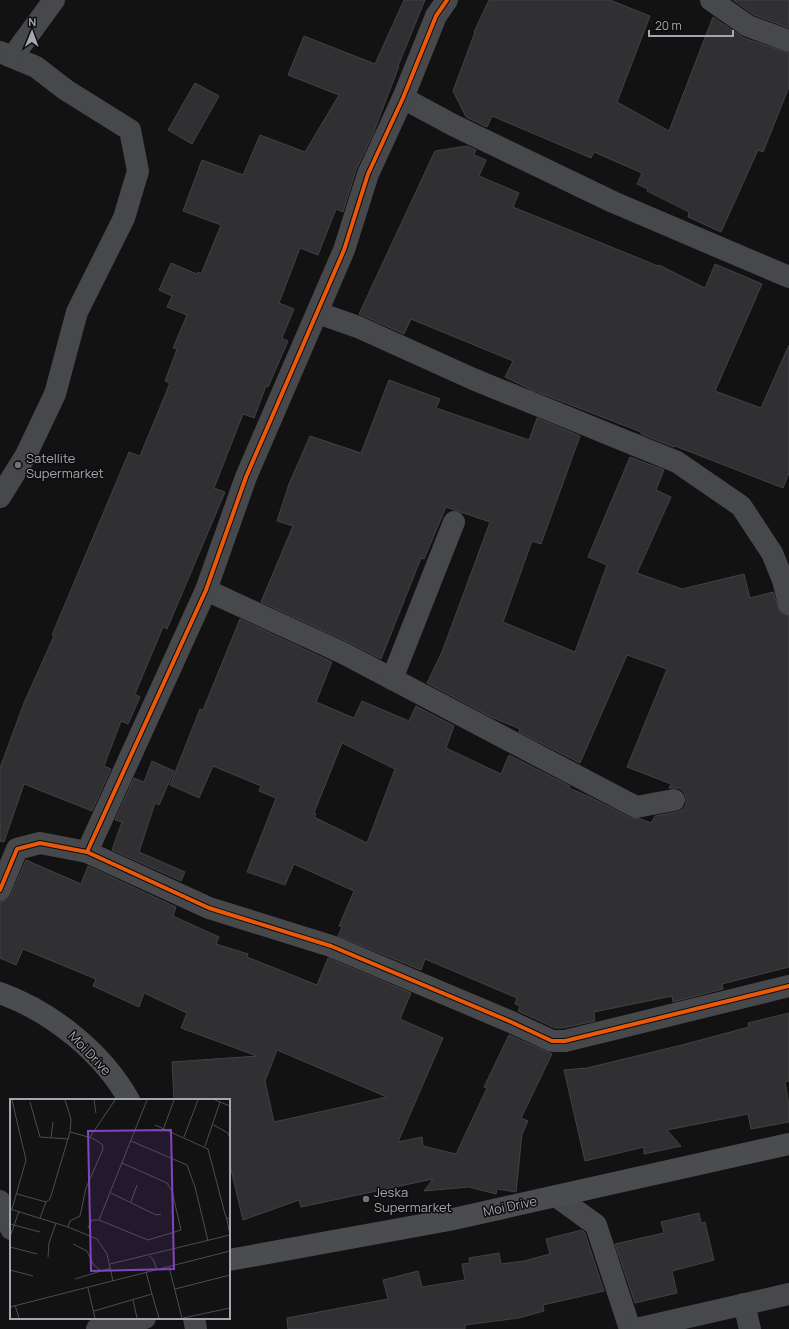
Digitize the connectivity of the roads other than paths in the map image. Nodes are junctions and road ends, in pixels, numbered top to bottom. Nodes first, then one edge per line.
1 (54, 0) edge
2 (446, 0) edge
3 (711, 0) edge
4 (789, 41) edge
5 (6, 54) edge
6 (403, 98) junction
7 (789, 277) edge
8 (318, 313) junction
9 (0, 497) edge
10 (454, 522) dead end
11 (206, 590) junction
12 (789, 604) edge
13 (392, 679) junction
14 (674, 800) dead end
15 (87, 852) junction
16 (0, 890) edge
17 (789, 986) edge
18 (0, 993) edge
19 (128, 1099) edge
20 (789, 1144) edge
21 (556, 1196) junction
22 (0, 1201) edge
23 (10, 1226) edge
24 (230, 1260) edge
25 (789, 1294) edge
26 (744, 1304) junction
27 (85, 1319) edge
28 (141, 1319) edge
29 (194, 1319) edge
30 (97, 1329) edge
31 (196, 1329) edge
32 (630, 1329) edge
33 (636, 1329) edge
34 (750, 1329) edge

1 - 5 street
2 - 6 street
3 - 4 street
5 - 9 street
6 - 7 street
6 - 8 street
8 - 11 street
8 - 12 street
10 - 13 street
11 - 13 street
11 - 15 street
13 - 14 street
15 - 16 street
15 - 17 street
18 - 19 street, Moi Drive
20 - 21 street, Moi Drive
21 - 24 street, Moi Drive
21 - 32 street
22 - 23 street
25 - 26 street
26 - 33 street
26 - 34 street
27 - 30 street
28 - 30 street
29 - 31 street

